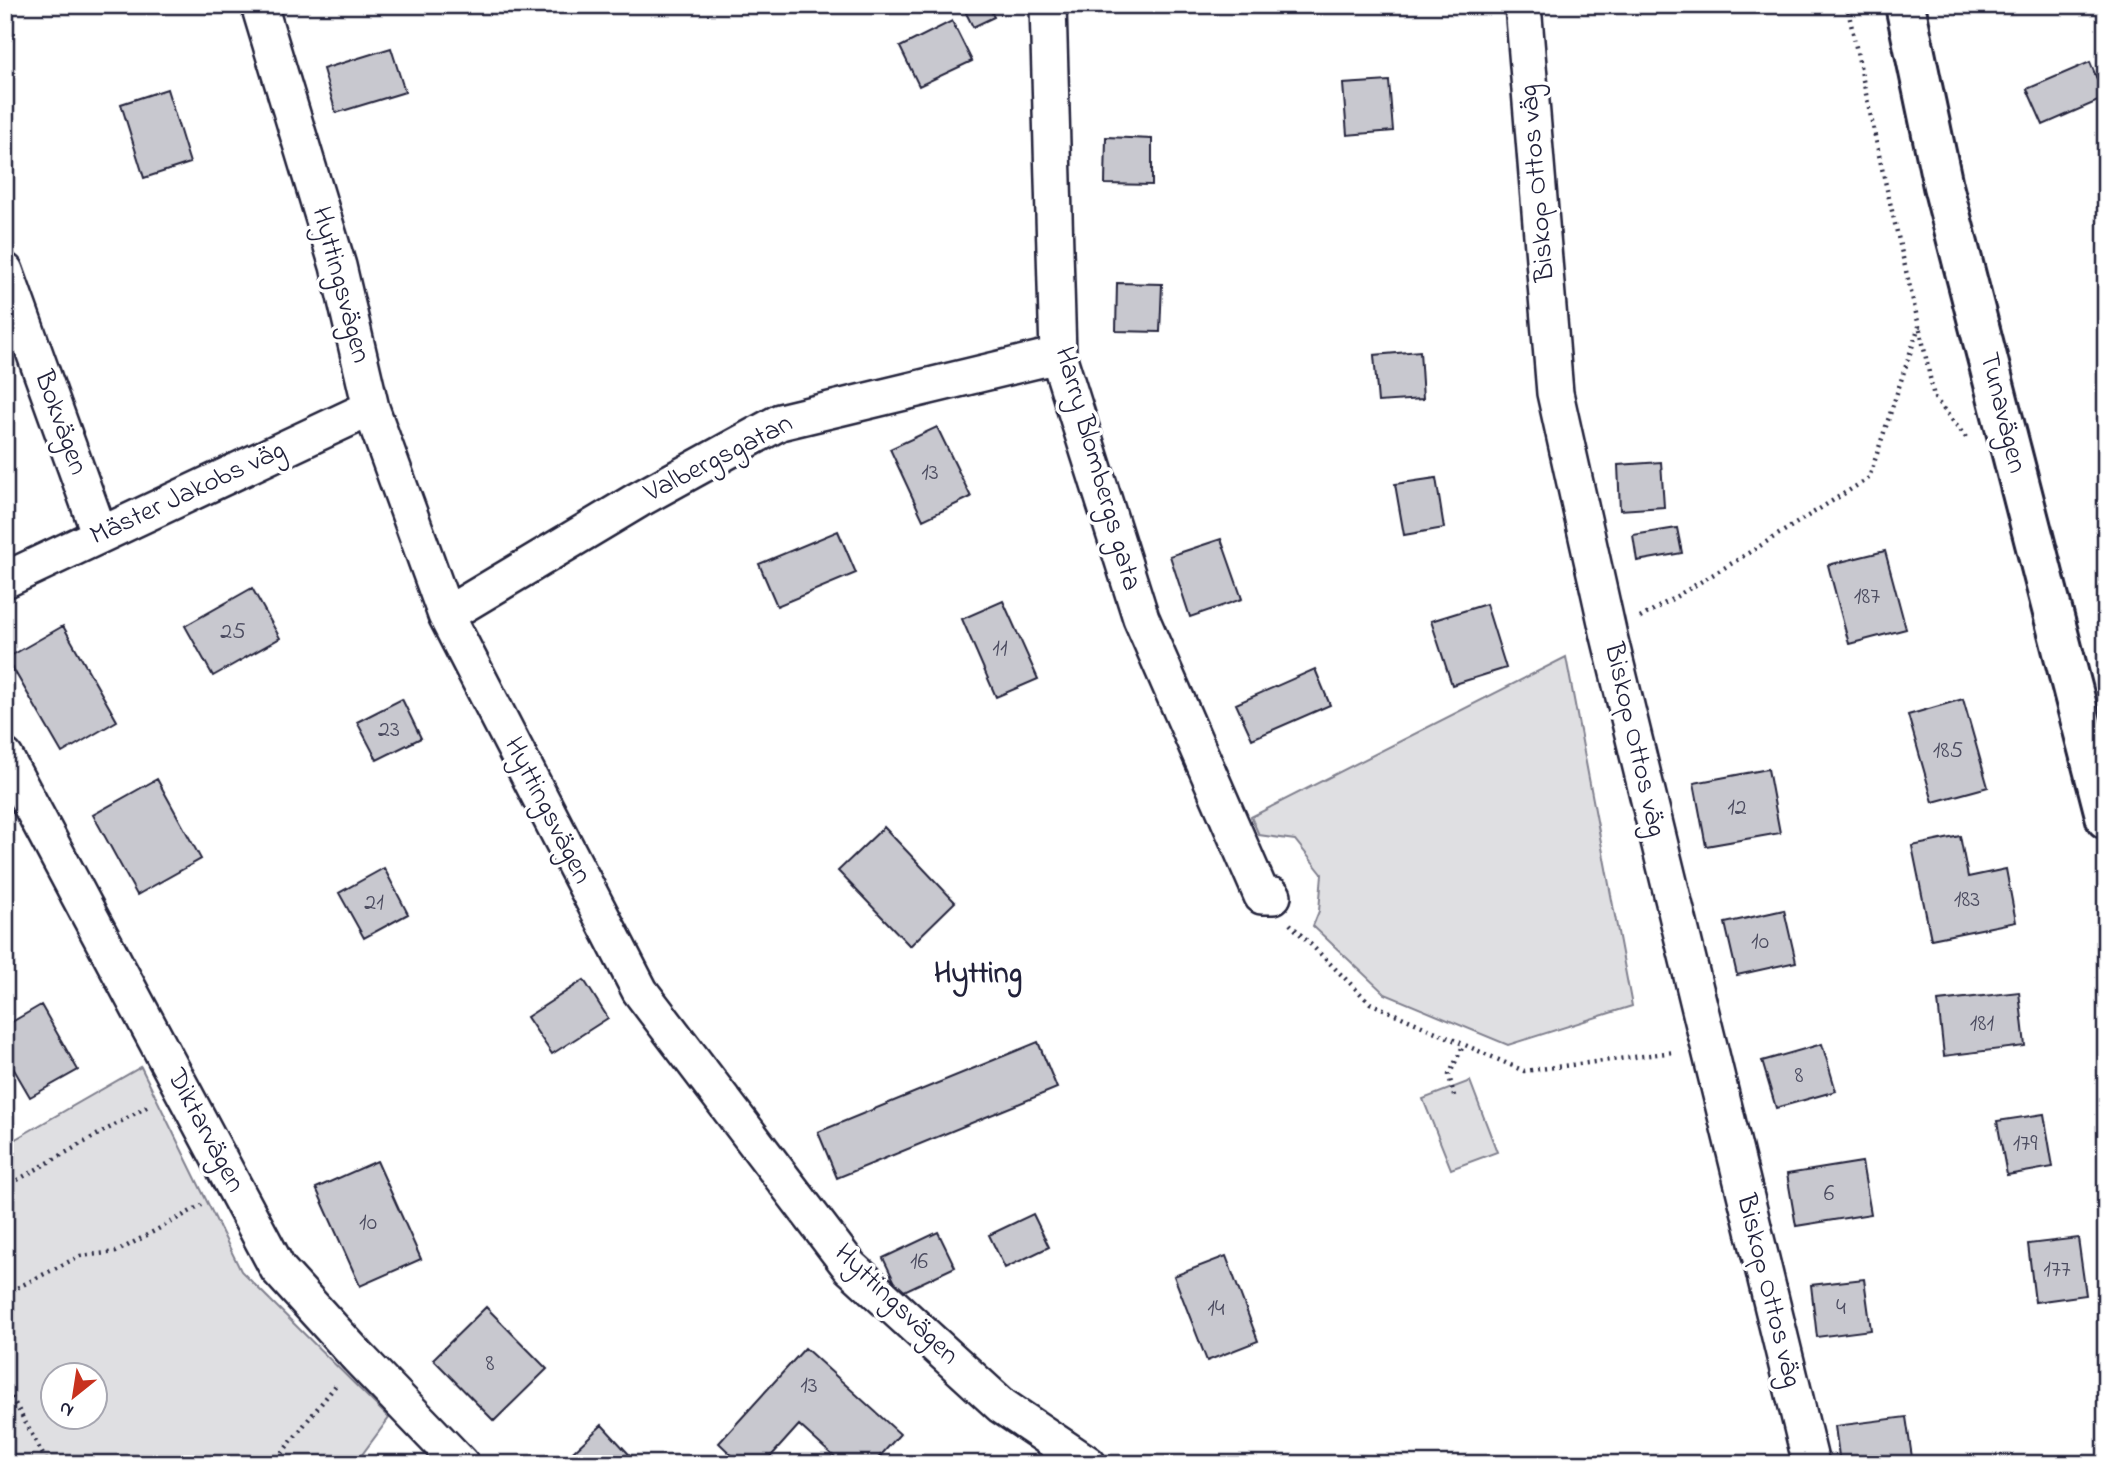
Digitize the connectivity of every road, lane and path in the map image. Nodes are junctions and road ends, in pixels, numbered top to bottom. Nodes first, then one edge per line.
1 (259, 5) edge
2 (1048, 5) edge
3 (1523, 5) edge
4 (1847, 5) edge
5 (1905, 5) edge
6 (5, 271) edge
7 (1919, 326) junction
8 (1058, 355) junction
9 (371, 408) junction
10 (1973, 447) dead end
11 (100, 535) junction
12 (5, 580) edge
13 (446, 615) junction
14 (1609, 636) junction
15 (5, 757) edge
16 (2106, 819) edge
17 (1267, 896) joint
18 (1464, 1044) junction
19 (1708, 1048) junction
20 (182, 1087) junction
21 (1454, 1096) dead end
22 (5, 1186) edge
23 (202, 1205) dead end
24 (5, 1294) edge
25 (358, 1357) junction
26 (5, 1385) edge
27 (48, 1464) edge
28 (272, 1464) edge
29 (461, 1464) edge
30 (1088, 1464) edge
31 (1811, 1464) edge

1 - 9 street, Hyttingsvägen
2 - 8 street, Harry Blombergs gata
3 - 14 street, Biskop Ottos väg
4 - 7 path
5 - 16 street, Tunavägen
6 - 11 street, Bokvägen
7 - 10 path
7 - 14 path
8 - 13 street, Valbergsgatan
8 - 17 street, Harry Blombergs gata
9 - 11 street, Mäster Jakobs väg
9 - 13 street, Hyttingsvägen
11 - 12 street, Mäster Jakobs väg
13 - 30 street, Hyttingsvägen
14 - 19 street, Biskop Ottos väg
15 - 20 street, Diktarvägen
17 - 18 path
18 - 19 path
18 - 21 path
19 - 31 street, Biskop Ottos väg
20 - 22 path
20 - 25 street, Diktarvägen
23 - 24 path
25 - 28 path
25 - 29 street, Diktarvägen
26 - 27 path

